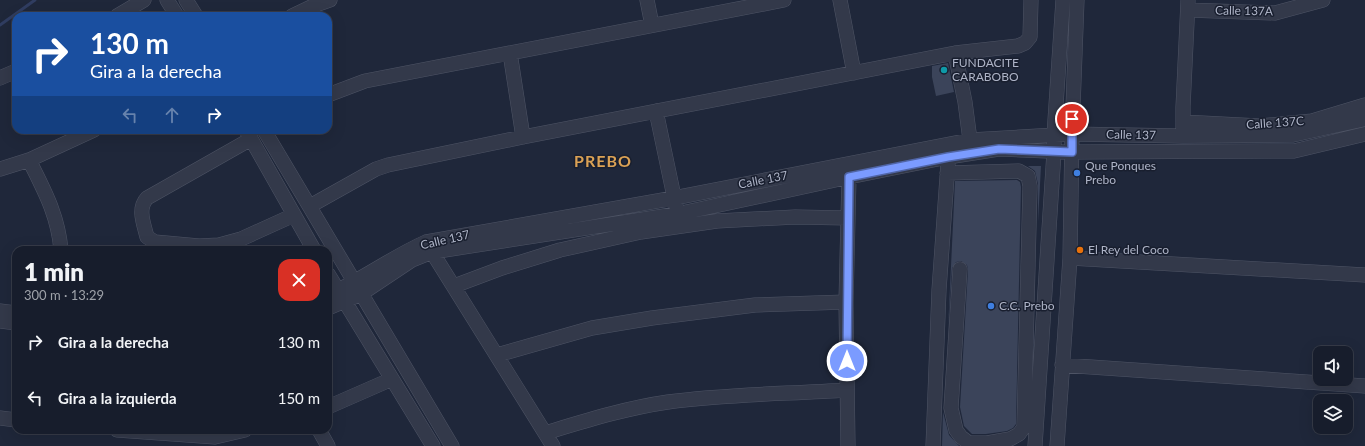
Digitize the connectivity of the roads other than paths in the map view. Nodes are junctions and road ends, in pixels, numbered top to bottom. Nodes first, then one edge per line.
1 (144, 0) edge
2 (167, 0) edge
3 (186, 0) edge
4 (330, 0) edge
5 (647, 0) edge
6 (784, 0) edge
7 (840, 0) edge
8 (1031, 0) edge
9 (1063, 0) edge
10 (1077, 0) edge
11 (1323, 0) edge
12 (1188, 5) edge
13 (124, 12) edge
14 (174, 12) edge
15 (194, 12) edge
16 (300, 12) edge
17 (652, 25) junction
18 (510, 53) junction
19 (955, 53) junction
20 (12, 73) edge
21 (854, 73) junction
22 (0, 78) edge
23 (332, 93) edge
24 (1365, 105) edge
25 (656, 111) junction
26 (1365, 119) edge
27 (1183, 129) junction
28 (85, 134) edge
29 (248, 134) edge
30 (267, 134) edge
31 (1054, 134) junction
32 (1072, 134) junction
33 (1365, 134) edge
34 (523, 137) junction
35 (970, 140) junction
36 (1054, 152) junction
37 (1072, 152) junction
38 (948, 157) junction
39 (30, 160) junction
40 (0, 169) edge
41 (947, 173) junction
42 (849, 177) junction
43 (674, 198) junction
44 (310, 206) junction
45 (294, 214) junction
46 (677, 214) junction
47 (848, 218) junction
48 (60, 246) edge
49 (312, 246) edge
50 (432, 252) junction
51 (1070, 258) junction
52 (960, 269) dead end
53 (1365, 275) edge
54 (332, 284) edge
55 (454, 286) junction
56 (358, 288) junction
57 (337, 296) edge
58 (846, 302) junction
59 (0, 311) edge
60 (12, 312) edge
61 (0, 321) edge
62 (12, 322) edge
63 (497, 355) junction
64 (1062, 365) junction
65 (392, 379) junction
66 (1365, 386) edge
67 (847, 390) junction
68 (332, 405) edge
69 (0, 418) edge
70 (12, 420) edge
71 (544, 433) junction
72 (149, 434) edge
73 (235, 434) edge
74 (321, 434) edge
75 (214, 442) edge
76 (328, 446) edge
77 (433, 446) edge
78 (452, 446) edge
79 (552, 446) edge
80 (848, 446) edge
81 (933, 446) edge
82 (1035, 446) edge
83 (1057, 446) edge

1 - 13 street
2 - 14 street
3 - 15 street
4 - 16 street
5 - 17 street
6 - 17 street
7 - 21 street
8 - 19 street
9 - 31 street
10 - 32 street
11 - 12 street, Calle 137A
12 - 27 street
17 - 18 street
18 - 23 street
18 - 34 street
19 - 21 street
19 - 35 street
20 - 22 street
21 - 25 street
24 - 27 street, Calle 137C
25 - 34 street
25 - 43 street
26 - 27 street, Calle 137
27 - 32 street, Calle 137
28 - 39 street
29 - 45 street
29 - 45 street
30 - 44 street
31 - 32 street, Calle 137
31 - 35 street, Calle 137
31 - 36 street
32 - 37 street
33 - 37 street
34 - 44 street
35 - 43 street, Calle 137
36 - 37 street
36 - 38 street
36 - 82 street
37 - 51 street
38 - 41 street
38 - 42 street
39 - 40 street
39 - 48 street
41 - 52 street
41 - 81 street
42 - 46 street
42 - 47 street
43 - 46 street
43 - 56 street, Calle 137
44 - 56 street
45 - 49 street
46 - 50 street
47 - 55 street
47 - 58 street
50 - 55 street
50 - 56 street
51 - 53 street
51 - 64 street
54 - 57 street
55 - 63 street
56 - 57 street
56 - 78 street
57 - 65 street
58 - 63 street
58 - 67 street
59 - 60 street
61 - 62 street
63 - 71 street
64 - 66 street
64 - 83 street
65 - 68 street
65 - 77 street
67 - 71 street
67 - 80 street
69 - 70 street
71 - 79 street
72 - 75 street
73 - 75 street
74 - 76 street

